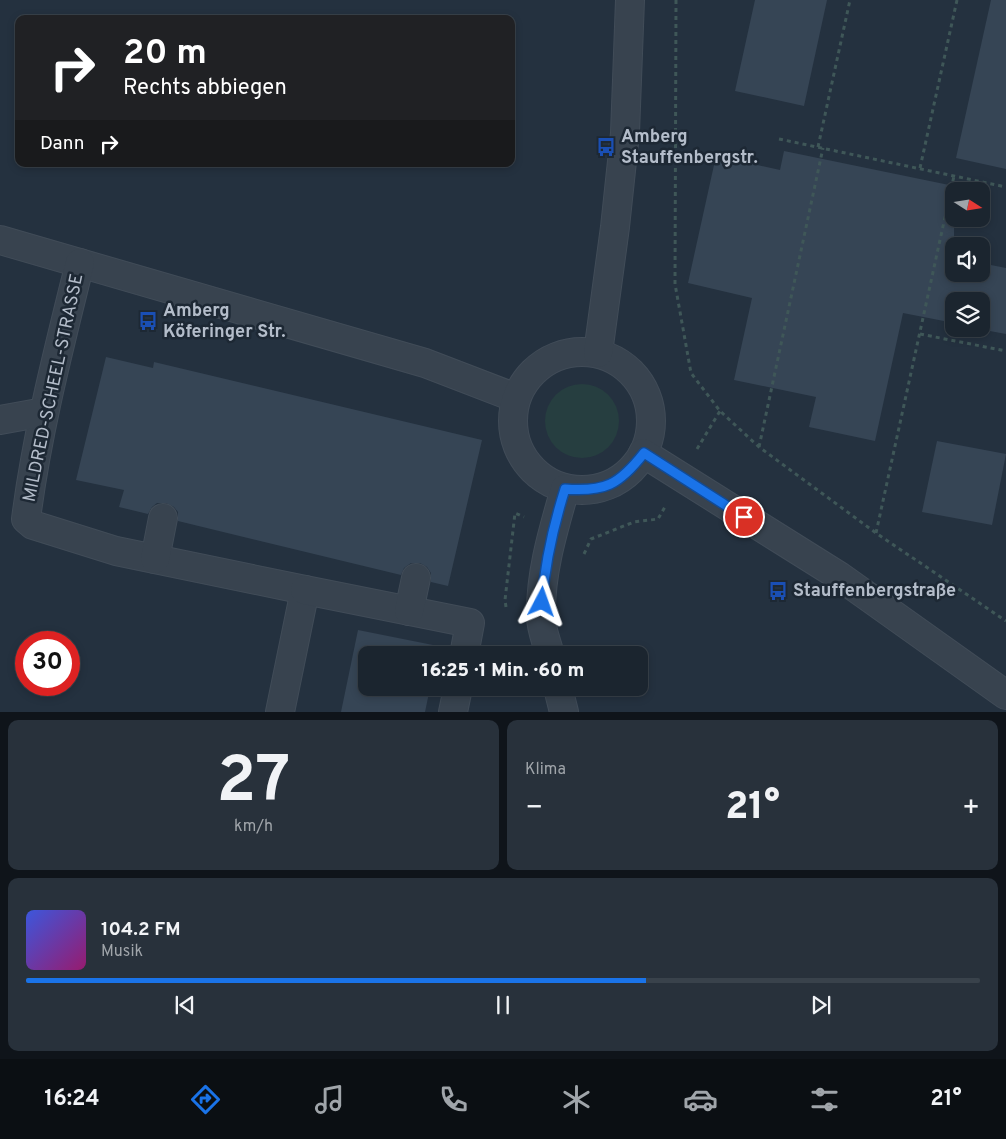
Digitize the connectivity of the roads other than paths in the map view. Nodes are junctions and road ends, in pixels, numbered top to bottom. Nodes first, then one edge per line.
1 (630, 0) edge
2 (0, 240) edge
3 (80, 264) junction
4 (598, 353) junction
5 (516, 398) junction
6 (44, 412) junction
7 (0, 420) edge
8 (644, 453) junction
9 (565, 489) junction
10 (163, 518) dead end
11 (155, 559) junction
12 (416, 578) dead end
13 (305, 590) junction
14 (409, 611) junction
15 (466, 646) edge
16 (548, 646) edge
17 (1006, 695) edge
18 (456, 696) edge
19 (560, 696) edge
20 (280, 712) edge
21 (453, 712) edge
22 (564, 712) edge

1 - 4 street
2 - 3 street
3 - 5 street
3 - 6 street, MILDRED-SCHEEL-STRASSE
4 - 5 street
4 - 8 street
5 - 9 street
6 - 7 street
6 - 11 street, MILDRED-SCHEEL-STRASSE
8 - 9 street
8 - 17 street
9 - 16 street
10 - 11 street
11 - 13 street, MILDRED-SCHEEL-STRASSE
12 - 14 street
13 - 14 street, MILDRED-SCHEEL-STRASSE
13 - 20 street
14 - 15 street, MILDRED-SCHEEL-STRASSE
18 - 21 street
19 - 22 street

